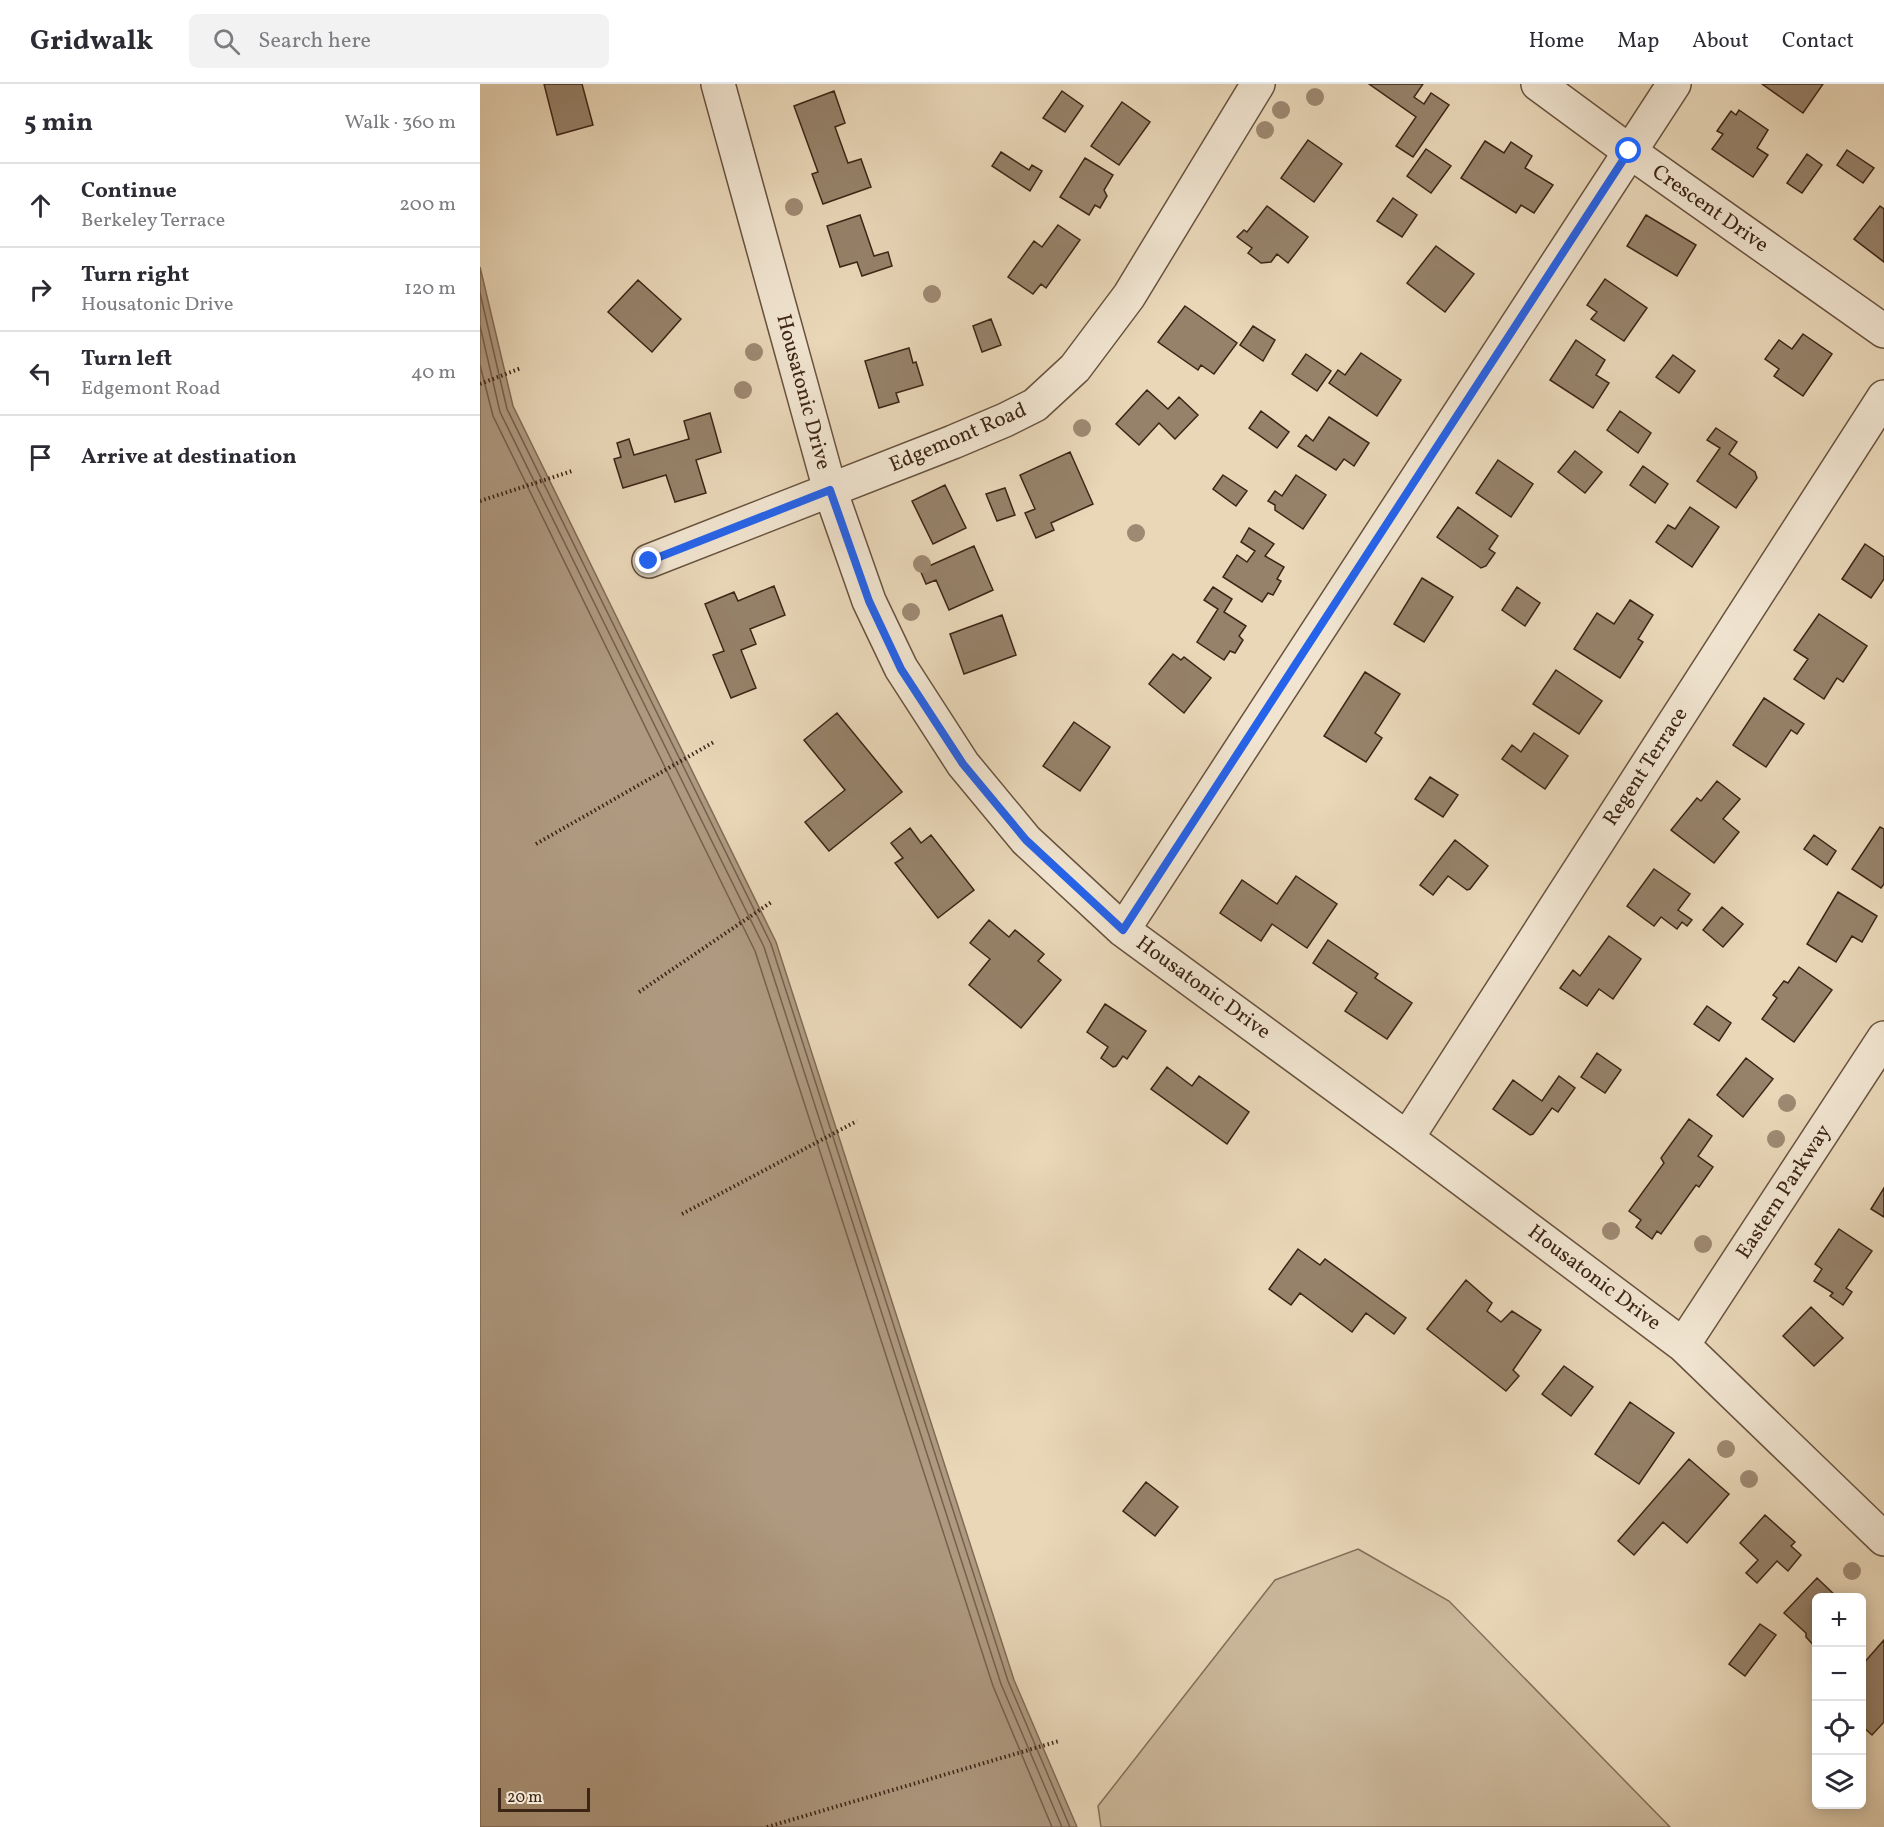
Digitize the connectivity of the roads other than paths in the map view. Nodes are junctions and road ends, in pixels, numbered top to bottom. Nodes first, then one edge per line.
1 (718, 84) edge
2 (1258, 84) edge
3 (1538, 84) edge
4 (1674, 84) edge
5 (1629, 151) junction
6 (1884, 331) edge
7 (1884, 397) edge
8 (830, 490) junction
9 (649, 561) dead end
10 (1123, 930) junction
11 (1884, 1038) edge
12 (1407, 1138) junction
13 (1683, 1345) junction
14 (1884, 1539) edge

1 - 8 street, Housatonic Drive
2 - 8 street, Edgemont Road
3 - 5 street, Crescent Drive
4 - 5 street
5 - 6 street, Crescent Drive
5 - 10 street
7 - 12 street, Regent Terrace
8 - 9 street, Edgemont Road
8 - 10 street, Housatonic Drive
10 - 12 street, Housatonic Drive
11 - 13 street, Eastern Parkway
12 - 13 street, Housatonic Drive
13 - 14 street, Housatonic Drive

